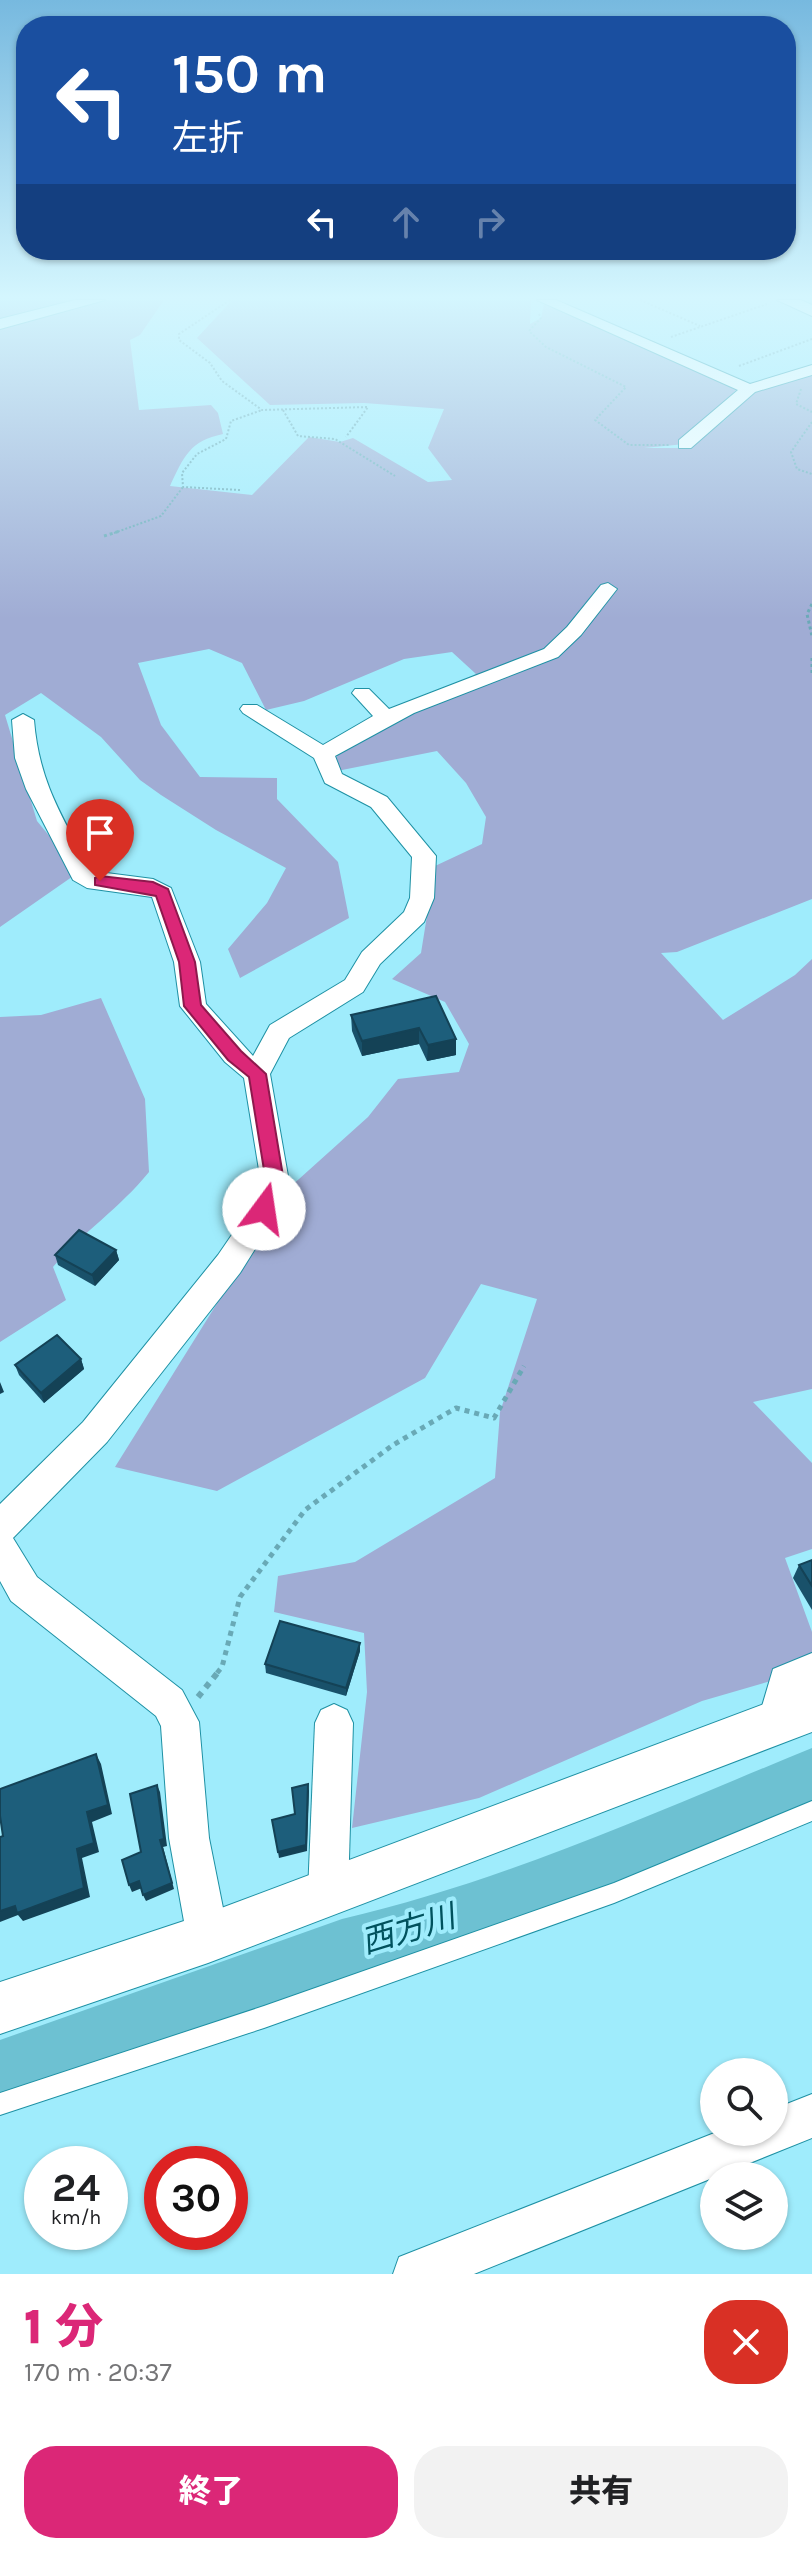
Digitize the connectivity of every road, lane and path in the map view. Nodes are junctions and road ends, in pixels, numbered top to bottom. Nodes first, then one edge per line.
1 (257, 406) edge
2 (608, 406) edge
3 (729, 406) edge
4 (262, 410) junction
5 (283, 410) junction
6 (812, 422) edge
7 (346, 437) dead end
8 (685, 444) joint
9 (812, 474) edge
10 (395, 476) dead end
11 (183, 487) junction
12 (240, 490) dead end
13 (104, 536) dead end
14 (608, 589) dead end
15 (812, 604) edge
16 (812, 636) edge
17 (812, 658) edge
18 (812, 675) edge
19 (362, 693) dead end
20 (250, 709) dead end
21 (384, 716) junction
22 (23, 720) dead end
23 (323, 754) junction
24 (257, 1074) junction
25 (524, 1366) dead end
26 (0, 1527) edge
27 (0, 1548) edge
28 (812, 1671) edge
29 (794, 1716) edge
30 (180, 1722) junction
31 (334, 1723) dead end
32 (812, 1811) edge
33 (328, 1893) junction
34 (208, 1938) junction
35 (0, 2008) edge
36 (0, 2104) edge
37 (812, 2116) edge
38 (788, 2126) edge
39 (738, 2146) edge
40 (416, 2274) edge

1 - 4 path
2 - 8 path
3 - 8 street
4 - 5 path
4 - 11 path
5 - 7 path
5 - 10 path
6 - 9 path
11 - 12 path
11 - 13 path
14 - 21 street
15 - 16 path
17 - 18 path
19 - 21 street
20 - 23 street
21 - 23 street
22 - 24 street
23 - 24 street
24 - 26 street
25 - 30 path
27 - 30 street
28 - 29 street
29 - 33 street
30 - 34 street
31 - 33 street
32 - 36 lane
33 - 34 street
34 - 35 street
37 - 38 street
39 - 40 street

